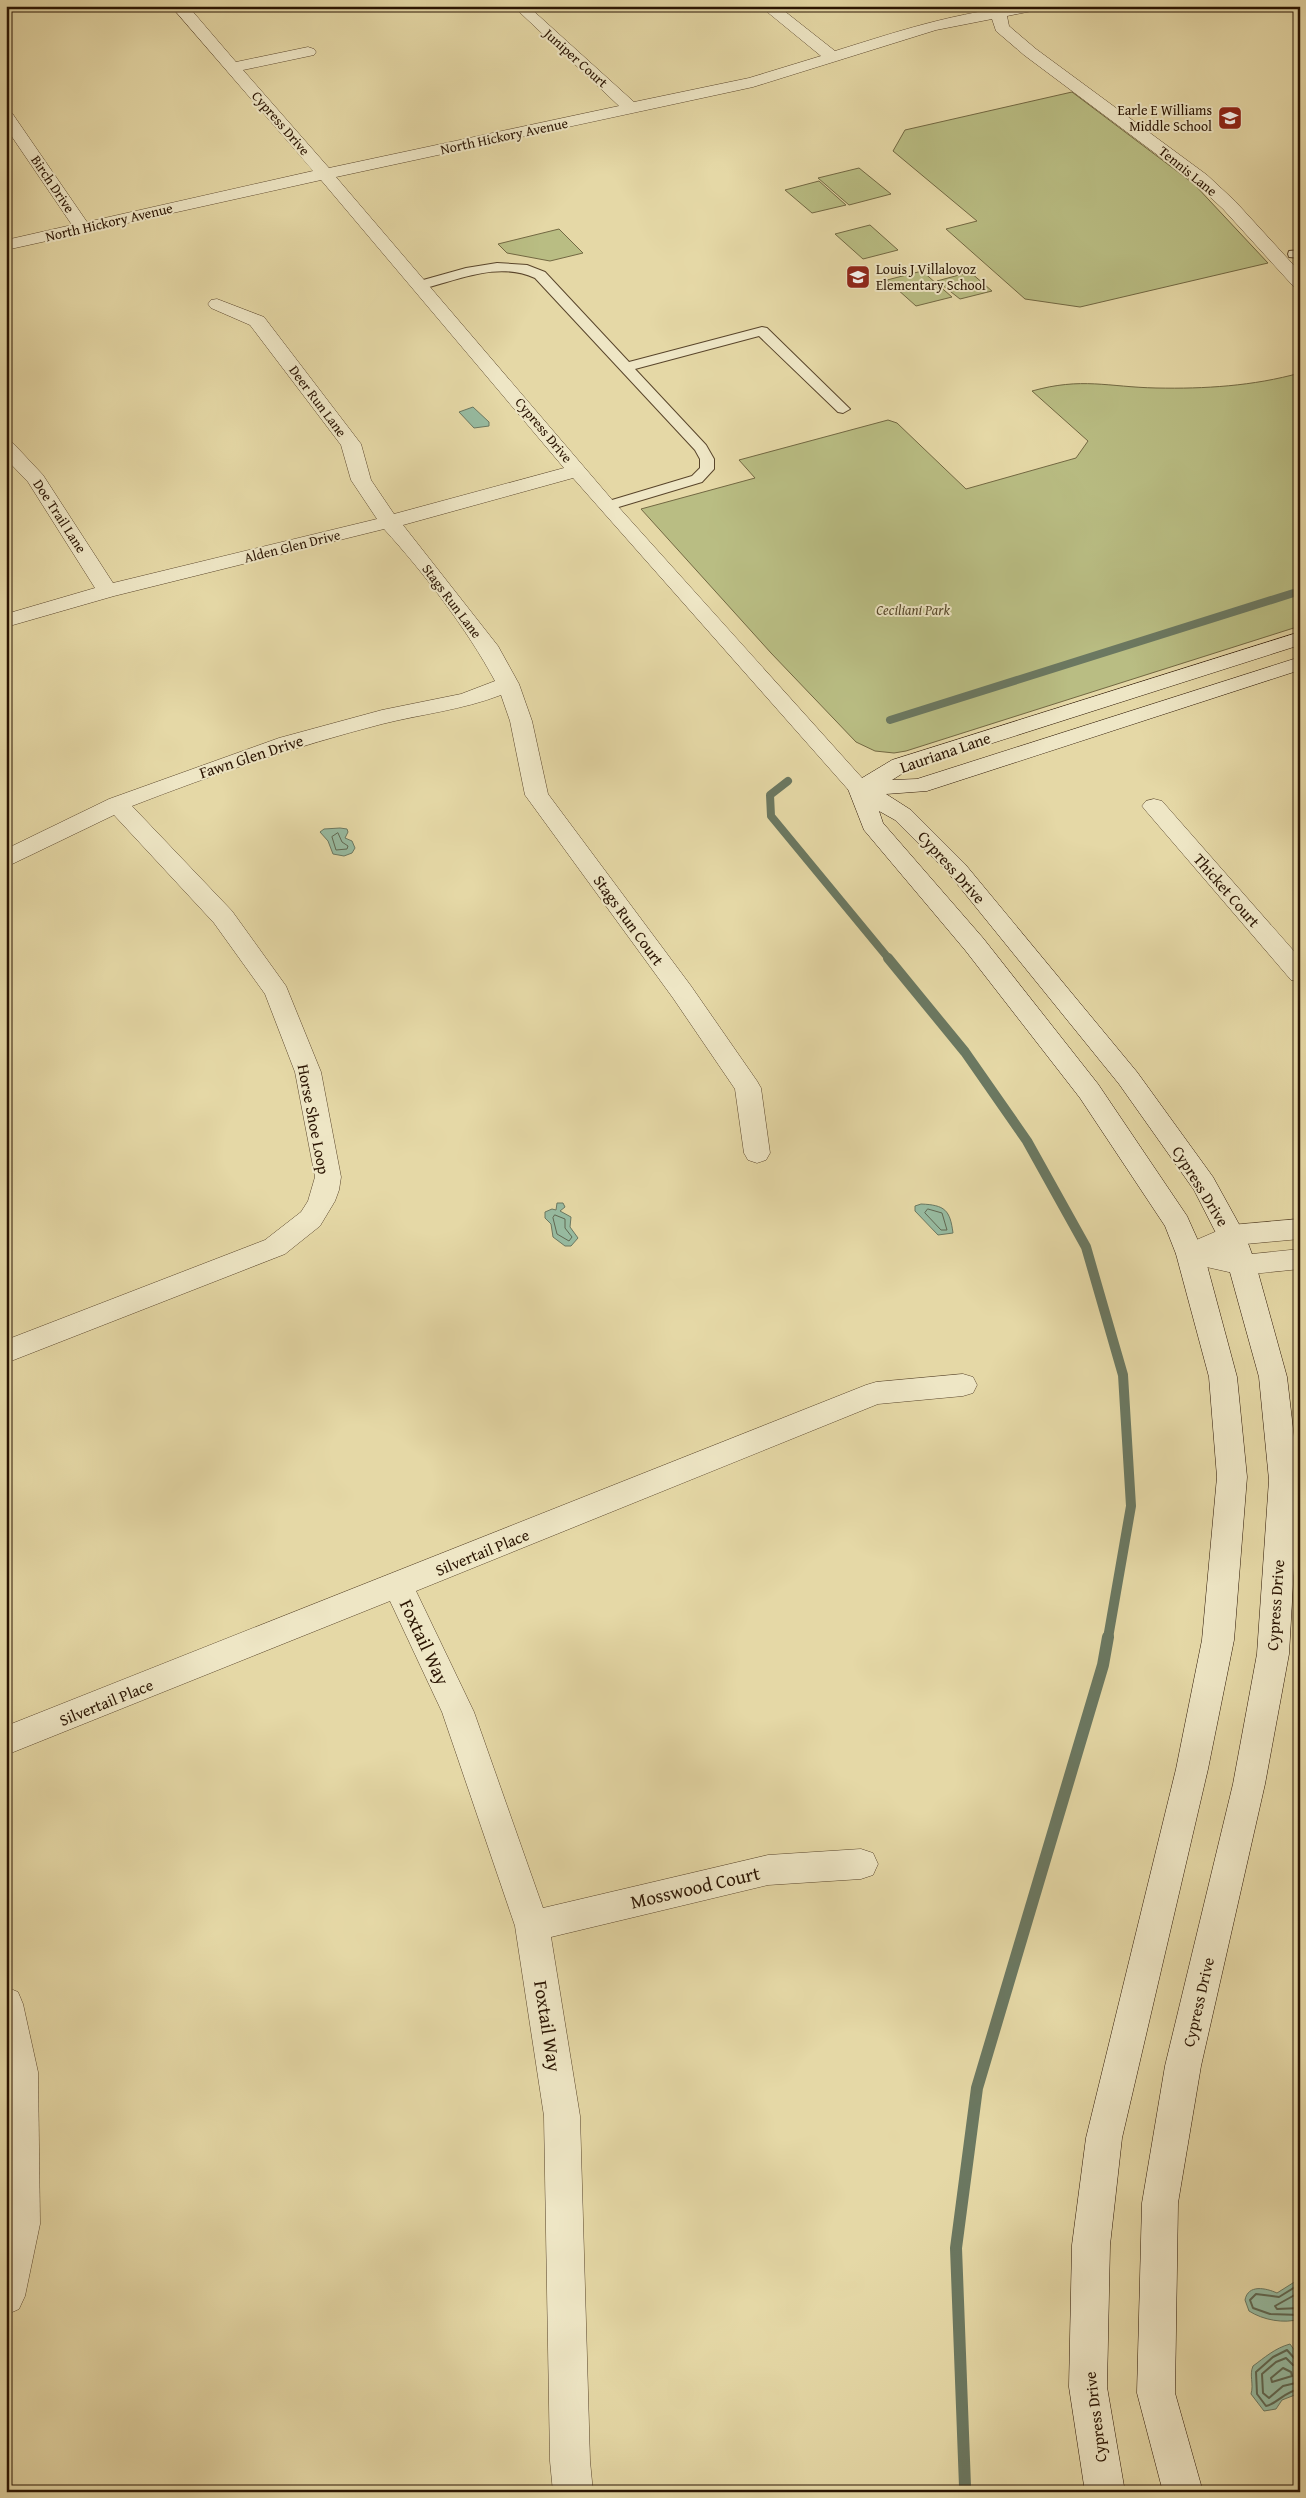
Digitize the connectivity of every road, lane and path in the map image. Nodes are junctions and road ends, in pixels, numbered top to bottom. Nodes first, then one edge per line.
1 (179, 6) edge
2 (768, 6) edge
3 (1037, 6) edge
4 (520, 8) dead end
5 (995, 10) edge
6 (308, 52) dead end
7 (833, 58) junction
8 (233, 68) junction
9 (632, 109) junction
10 (6, 116) edge
11 (325, 174) junction
12 (83, 228) junction
13 (6, 245) edge
14 (1298, 256) edge
15 (1300, 282) edge
16 (421, 285) junction
17 (217, 304) dead end
18 (626, 367) junction
19 (843, 409) dead end
20 (6, 447) edge
21 (578, 470) junction
22 (607, 506) junction
23 (389, 522) junction
24 (107, 591) junction
25 (6, 620) edge
26 (1300, 638) edge
27 (1300, 663) edge
28 (508, 684) junction
29 (860, 789) junction
30 (117, 804) junction
31 (1154, 806) dead end
32 (6, 859) edge
33 (1300, 974) edge
34 (757, 1153) dead end
35 (1300, 1229) edge
36 (1232, 1235) junction
37 (1190, 1254) junction
38 (1300, 1259) edge
39 (1242, 1265) junction
40 (6, 1352) edge
41 (964, 1385) dead end
42 (398, 1585) junction
43 (6, 1741) edge
44 (861, 1864) dead end
45 (532, 1926) junction
46 (6, 2004) edge
47 (6, 2296) edge
48 (573, 2492) edge
49 (1105, 2492) edge
50 (1183, 2492) edge

1 - 8 street, Cypress Drive
2 - 7 street
3 - 5 street, North Hickory Avenue
4 - 9 street, Juniper Court
5 - 7 street, North Hickory Avenue
5 - 14 street, Tennis Lane
5 - 15 street, Tennis Lane
6 - 8 street
7 - 9 street, North Hickory Avenue
8 - 11 street, Cypress Drive
9 - 11 street, North Hickory Avenue
10 - 12 street, Birch Drive
11 - 12 street, North Hickory Avenue
11 - 16 street, Cypress Drive
12 - 13 street, North Hickory Avenue
16 - 18 lane
16 - 21 street, Cypress Drive
17 - 23 street, Deer Run Lane
18 - 19 lane
18 - 22 lane
20 - 24 street, Doe Trail Lane
21 - 22 street, Cypress Drive
21 - 23 street, Alden Glen Drive
22 - 29 street, Cypress Drive
23 - 24 street, Alden Glen Drive
23 - 28 street, Stags Run Lane
24 - 25 street, Alden Glen Drive
26 - 29 street, Lauriana Lane
27 - 29 street, Lauriana Lane
28 - 30 street, Fawn Glen Drive
28 - 34 street, Stags Run Court
29 - 36 street, Cypress Drive
29 - 37 street, Cypress Drive
30 - 32 street, Fawn Glen Drive
30 - 40 street, Horse Shoe Loop
31 - 33 street, Thicket Court
35 - 36 street
36 - 37 street
36 - 39 street, Cypress Drive
37 - 39 street
37 - 49 street, Cypress Drive
38 - 39 street
39 - 50 street, Cypress Drive
41 - 42 street, Silvertail Place
42 - 43 street, Silvertail Place
42 - 45 street, Foxtail Way
44 - 45 street, Mosswood Court
45 - 48 street, Foxtail Way
46 - 47 street

